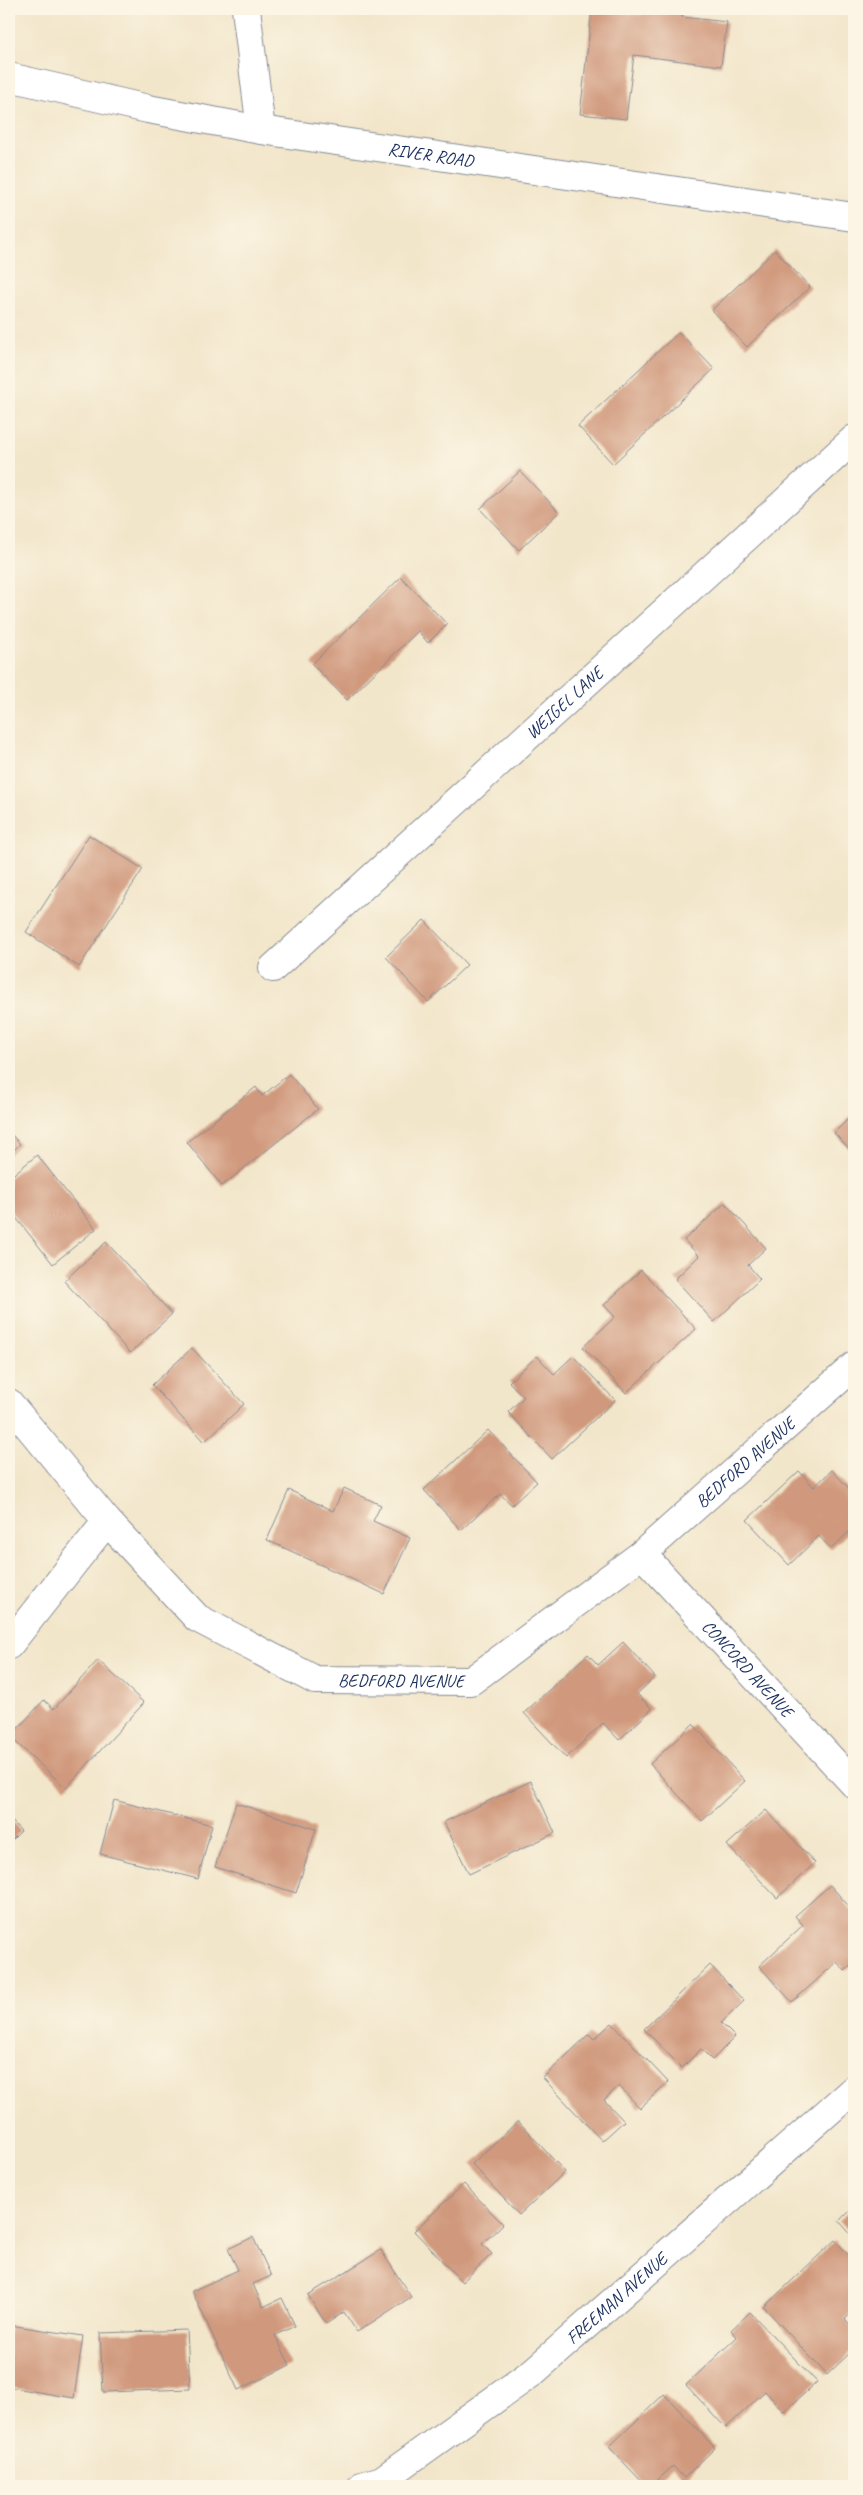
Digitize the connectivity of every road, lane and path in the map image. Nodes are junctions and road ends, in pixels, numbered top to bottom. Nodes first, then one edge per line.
1 (246, 9) edge
2 (9, 77) edge
3 (261, 130) junction
4 (854, 217) edge
5 (854, 438) edge
6 (273, 968) dead end
7 (854, 1366) edge
8 (9, 1403) edge
9 (107, 1521) junction
10 (642, 1554) junction
11 (9, 1645) edge
12 (854, 1784) edge
13 (854, 2089) edge
14 (376, 2484) edge

1 - 3 street
2 - 3 street, RIVER ROAD
3 - 4 street, RIVER ROAD
5 - 6 street, WEIGEL LANE
7 - 10 street, BEDFORD AVENUE
8 - 9 street, BEDFORD AVENUE
9 - 10 street, BEDFORD AVENUE
9 - 11 street
10 - 12 street, CONCORD AVENUE
13 - 14 street, FREEMAN AVENUE

